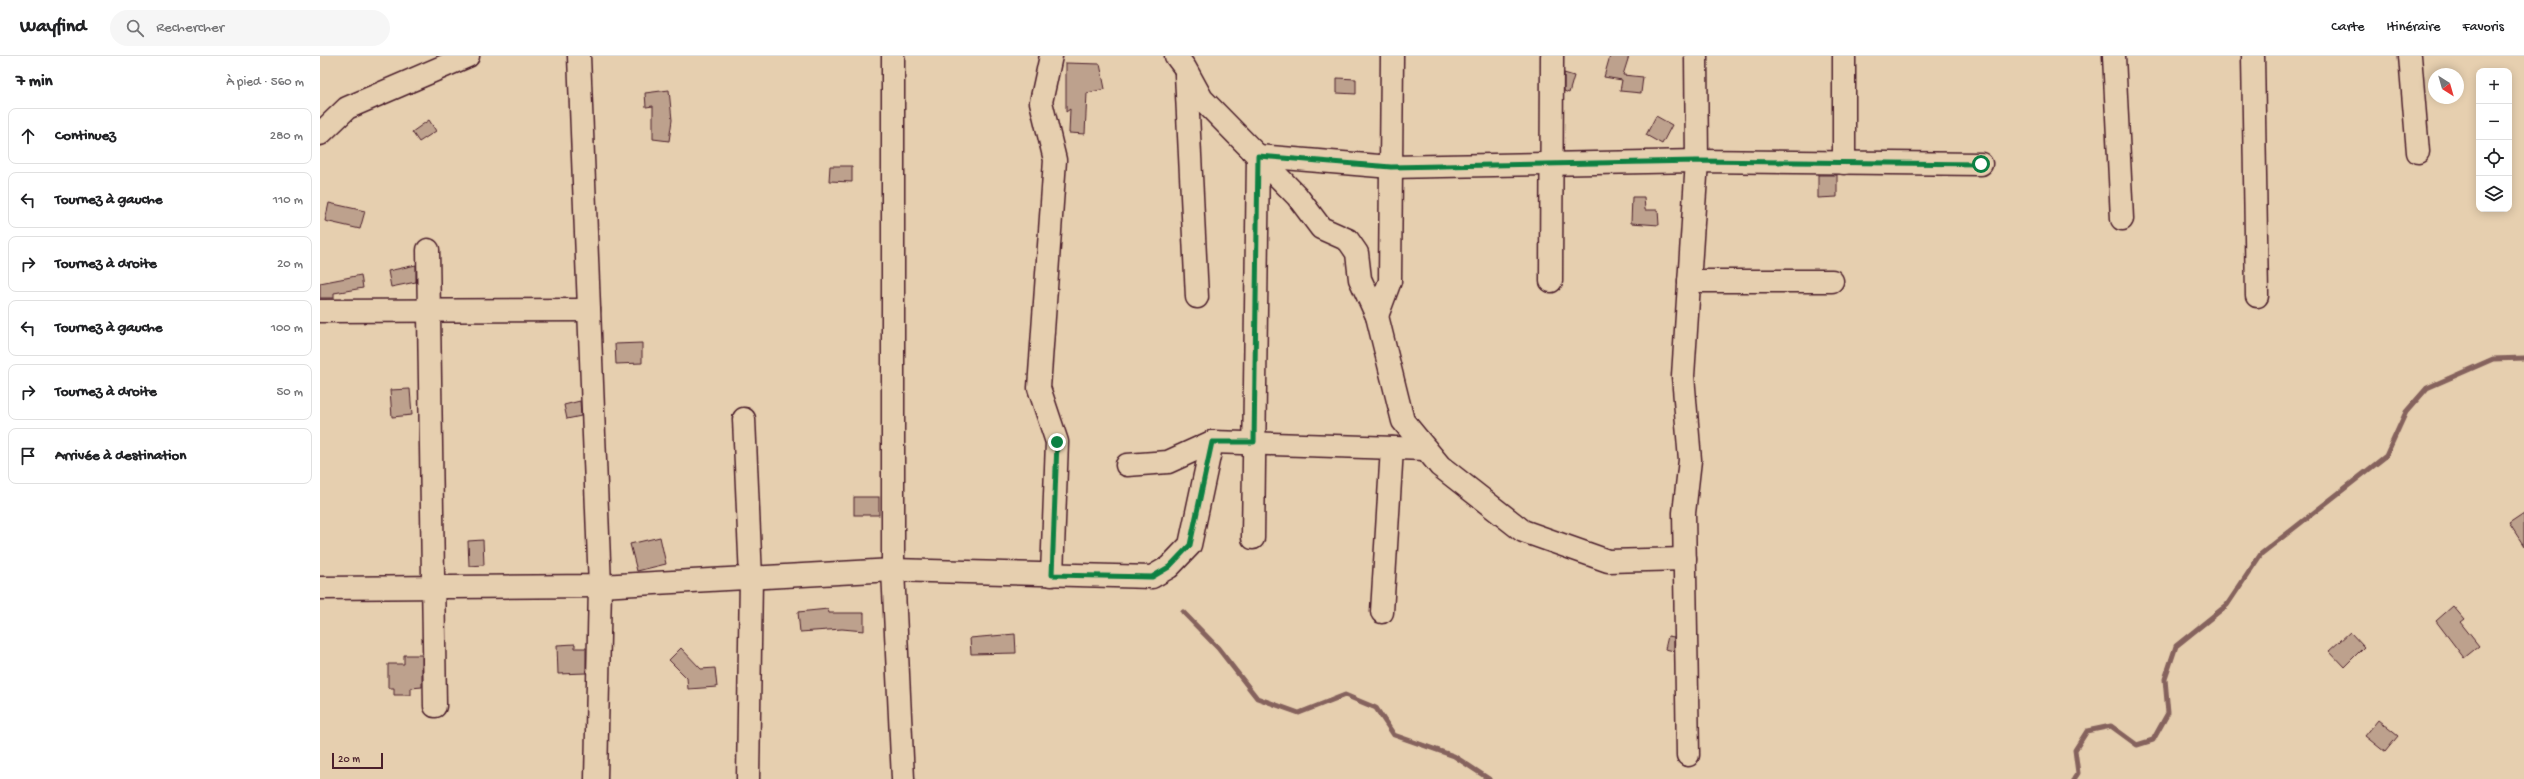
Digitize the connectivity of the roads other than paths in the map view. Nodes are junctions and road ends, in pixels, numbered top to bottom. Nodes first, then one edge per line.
1 (468, 56) edge
2 (579, 56) edge
3 (893, 56) edge
4 (1051, 56) edge
5 (1392, 56) edge
6 (1552, 56) edge
7 (1696, 56) edge
8 (1844, 56) edge
9 (2114, 56) edge
10 (2252, 56) edge
11 (2410, 56) edge
12 (1182, 60) edge
13 (320, 134) edge
14 (2418, 152) dead end
15 (1258, 156) junction
16 (1697, 161) junction
17 (1844, 163) junction
18 (1981, 164) dead end
19 (1550, 165) junction
20 (1391, 167) junction
21 (2122, 219) dead end
22 (428, 250) dead end
23 (1551, 281) dead end
24 (1689, 281) junction
25 (1832, 281) dead end
26 (2257, 296) dead end
27 (1197, 297) dead end
28 (429, 309) junction
29 (589, 310) junction
30 (320, 311) edge
31 (1377, 316) junction
32 (744, 419) dead end
33 (1212, 442) junction
34 (1254, 442) junction
35 (1392, 448) junction
36 (1426, 449) junction
37 (1127, 465) dead end
38 (1253, 538) dead end
39 (1685, 559) junction
40 (892, 570) junction
41 (1052, 575) junction
42 (751, 578) junction
43 (600, 586) junction
44 (433, 587) junction
45 (320, 588) edge
46 (1382, 612) dead end
47 (435, 706) dead end
48 (1688, 755) dead end
49 (596, 779) edge
50 (748, 779) edge
51 (903, 779) edge

1 - 13 street
2 - 29 street
3 - 40 street
4 - 41 street
5 - 20 street
6 - 19 street
7 - 16 street
8 - 17 street
9 - 21 street
10 - 26 street
11 - 14 street
12 - 15 street
12 - 27 street
15 - 20 street
15 - 31 street
15 - 34 street
16 - 17 street
16 - 19 street
16 - 24 street
17 - 18 street
19 - 20 street
19 - 23 street
20 - 31 street
22 - 28 street
24 - 25 street
24 - 39 street
28 - 29 street
28 - 30 street
28 - 44 street
29 - 43 street
31 - 36 street
32 - 42 street
33 - 34 street
33 - 37 street
33 - 41 street
34 - 35 street
34 - 38 street
35 - 36 street
35 - 46 street
36 - 39 street
39 - 48 street
40 - 41 street
40 - 42 street
40 - 51 street
42 - 43 street
42 - 50 street
43 - 44 street
43 - 49 street
44 - 45 street
44 - 47 street

